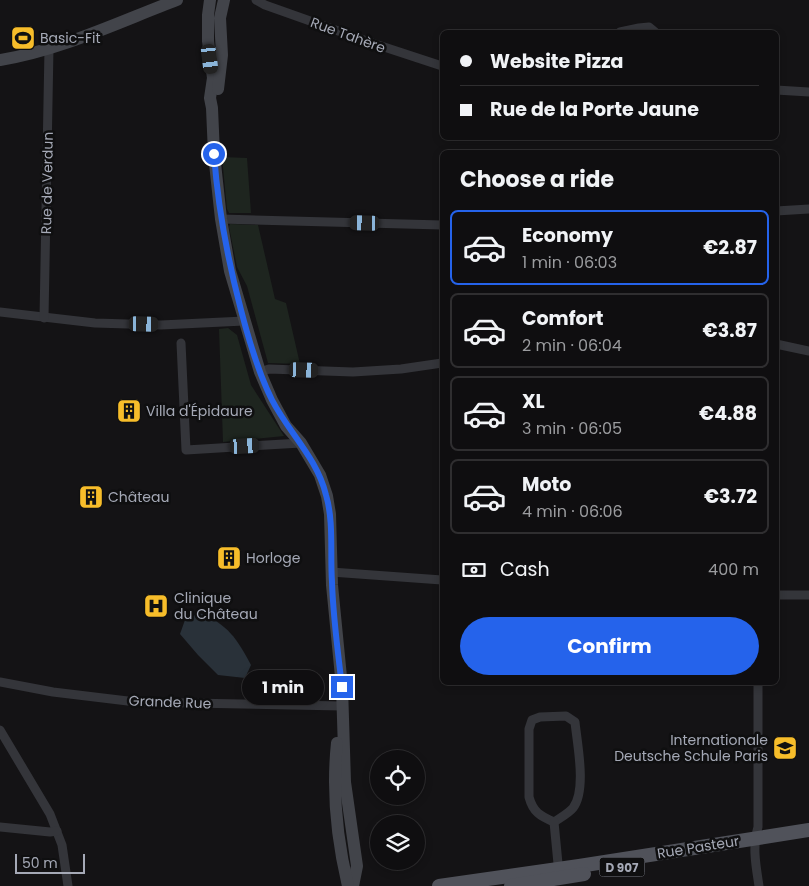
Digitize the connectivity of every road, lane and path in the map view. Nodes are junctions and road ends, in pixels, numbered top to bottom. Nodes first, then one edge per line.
1 (177, 0) edge
2 (256, 0) edge
3 (218, 1) edge
4 (630, 30) edge
5 (653, 30) edge
6 (49, 48) junction
7 (0, 60) edge
8 (440, 65) edge
9 (779, 90) edge
10 (809, 92) edge
11 (809, 209) edge
12 (779, 212) edge
13 (221, 219) junction
14 (440, 226) edge
15 (0, 312) edge
16 (44, 318) junction
17 (244, 321) junction
18 (181, 343) dead end
19 (779, 345) edge
20 (809, 351) edge
21 (440, 363) edge
22 (260, 372) junction
23 (301, 443) junction
24 (331, 572) junction
25 (440, 580) edge
26 (779, 595) edge
27 (809, 595) edge
28 (0, 682) edge
29 (758, 685) edge
30 (343, 711) junction
31 (0, 730) edge
32 (554, 822) junction
33 (0, 827) edge
34 (809, 830) edge
35 (57, 831) junction
36 (809, 837) edge
37 (755, 842) junction
38 (558, 873) junction
39 (68, 886) edge
40 (348, 886) edge
41 (353, 886) edge
42 (438, 886) edge
43 (511, 886) edge
44 (759, 886) edge

1 - 6 main road
2 - 8 street, Rue Tahère
3 - 13 main road
4 - 5 street
6 - 7 main road
6 - 16 street, Rue de Verdun
9 - 10 street
11 - 12 street
13 - 14 street
13 - 17 main road
15 - 16 street
16 - 17 street
17 - 22 main road
18 - 23 street
19 - 20 street
21 - 22 street
22 - 23 main road
23 - 24 main road
24 - 25 street
24 - 30 main road
26 - 27 street
28 - 30 street, Grande Rue
29 - 37 street
30 - 40 main road
30 - 41 main road
31 - 35 street
32 - 32 street
32 - 38 street
33 - 35 street
34 - 37 main road, Rue Pasteur / D 907
35 - 39 street
36 - 37 main road, Rue Pasteur / D 907
37 - 38 main road, Rue Pasteur / D 907
37 - 44 street
38 - 42 main road, Rue Pasteur / D 907
38 - 43 main road, Rue Pasteur / D 907

